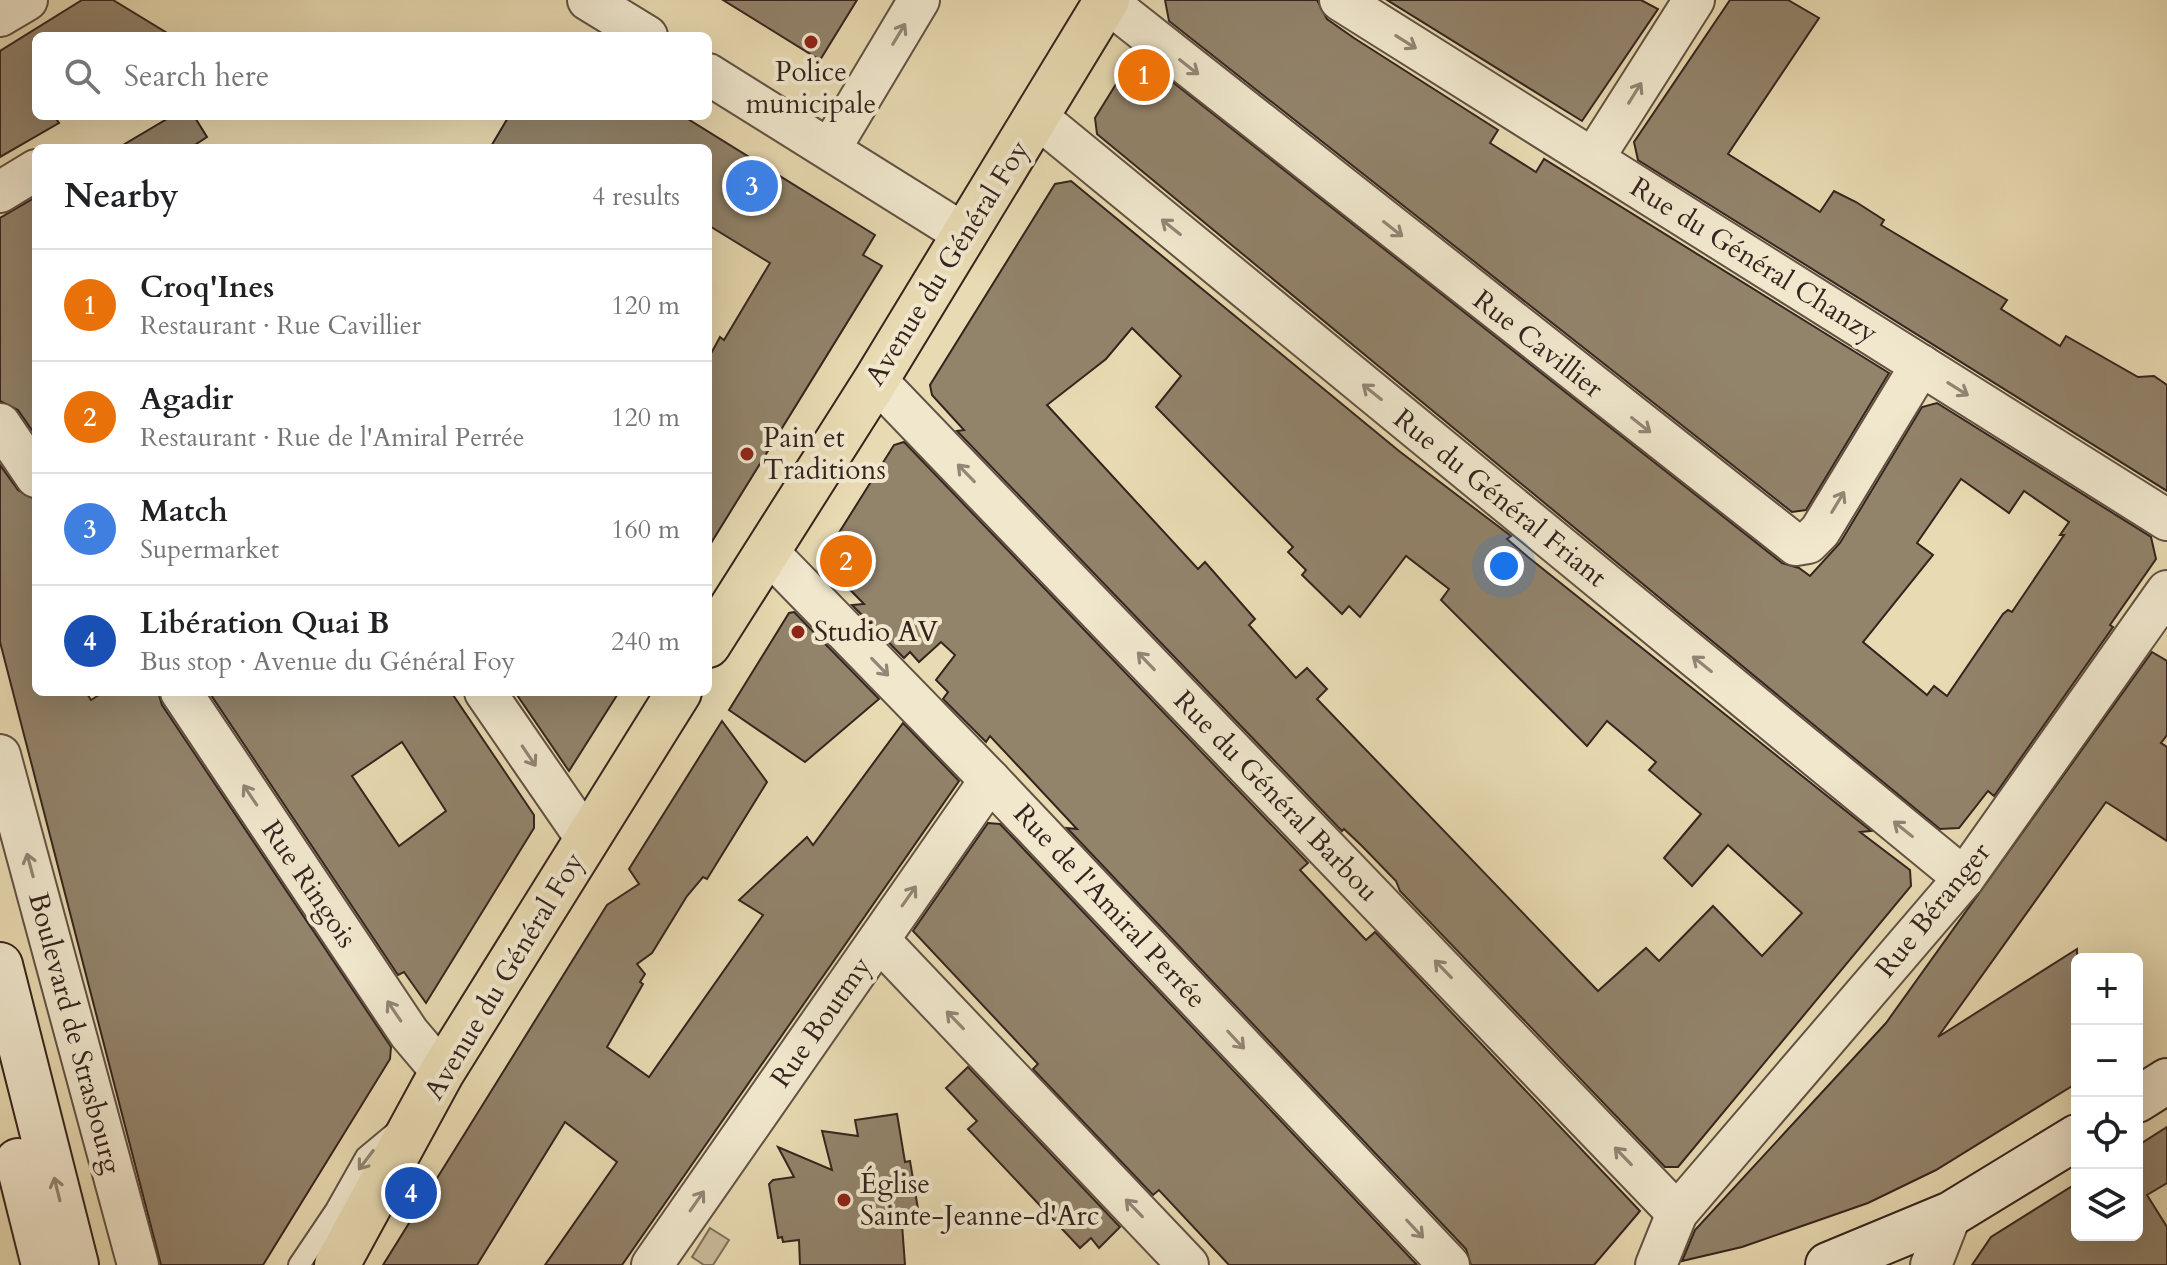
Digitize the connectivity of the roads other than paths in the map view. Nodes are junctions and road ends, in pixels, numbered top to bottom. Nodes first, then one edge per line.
1 (27, 0) edge
2 (588, 0) edge
3 (919, 0) edge
4 (1107, 0) edge
5 (1340, 0) edge
6 (1690, 1) edge
7 (0, 16) edge
8 (640, 32) edge
9 (712, 76) edge
10 (1037, 117) junction
11 (830, 149) junction
12 (1593, 159) junction
13 (32, 172) edge
14 (0, 192) edge
15 (964, 234) junction
16 (1921, 365) junction
17 (876, 380) junction
18 (0, 424) edge
19 (32, 471) edge
20 (2167, 520) edge
21 (767, 551) junction
22 (2167, 591) edge
23 (712, 639) edge
24 (184, 696) edge
25 (488, 696) edge
26 (677, 696) edge
27 (0, 755) edge
28 (990, 780) junction
29 (587, 840) junction
30 (1964, 878) junction
31 (879, 940) junction
32 (0, 965) edge
33 (2167, 1081) edge
34 (0, 1089) edge
35 (433, 1090) junction
36 (2142, 1097) edge
37 (2071, 1141) edge
38 (1677, 1213) junction
39 (1951, 1214) junction
40 (44, 1265) edge
41 (76, 1265) edge
42 (138, 1265) edge
43 (299, 1265) edge
44 (337, 1265) edge
45 (652, 1265) edge
46 (1188, 1265) edge
47 (1449, 1265) edge
48 (1656, 1265) edge
49 (1828, 1265) edge
50 (1931, 1265) edge

1 - 7 street
2 - 8 street
11 -> 3 street
4 - 10 main road, Avenue du Général Foy
4 -> 16 street, Rue Cavillier
5 -> 12 street, Rue du Général Chanzy
12 -> 6 street
9 - 11 street
10 - 15 main road, Avenue du Général Foy
30 -> 10 street, Rue du Général Friant
11 - 15 street
12 - 16 street, Rue du Général Chanzy
13 - 14 street
15 - 17 main road, Avenue du Général Foy
16 -> 20 street, Rue du Général Chanzy
17 - 21 main road, Avenue du Général Foy
38 -> 17 street, Rue du Général Barbou
18 - 19 street
21 - 23 main road, Avenue du Général Foy
21 -> 28 street, Rue de l'Amiral Perrée
22 - 30 street, Rue Béranger
35 -> 24 street, Rue Ringois
25 -> 29 street
26 - 29 main road, Avenue du Général Foy
42 -> 27 street, Boulevard de Strasbourg
31 -> 28 street, Rue Boutmy
28 -> 47 street, Rue de l'Amiral Perrée
29 - 35 main road, Avenue du Général Foy
30 - 38 street, Rue Béranger
45 -> 31 street, Rue Boutmy
46 -> 31 street
41 -> 32 main road, Boulevard de Strasbourg
33 - 36 main road
34 - 40 main road
35 -> 43 lane
35 - 44 main road, Avenue du Général Foy
37 - 39 main road
38 - 48 street, Rue Béranger
39 - 49 main road
39 - 50 street

